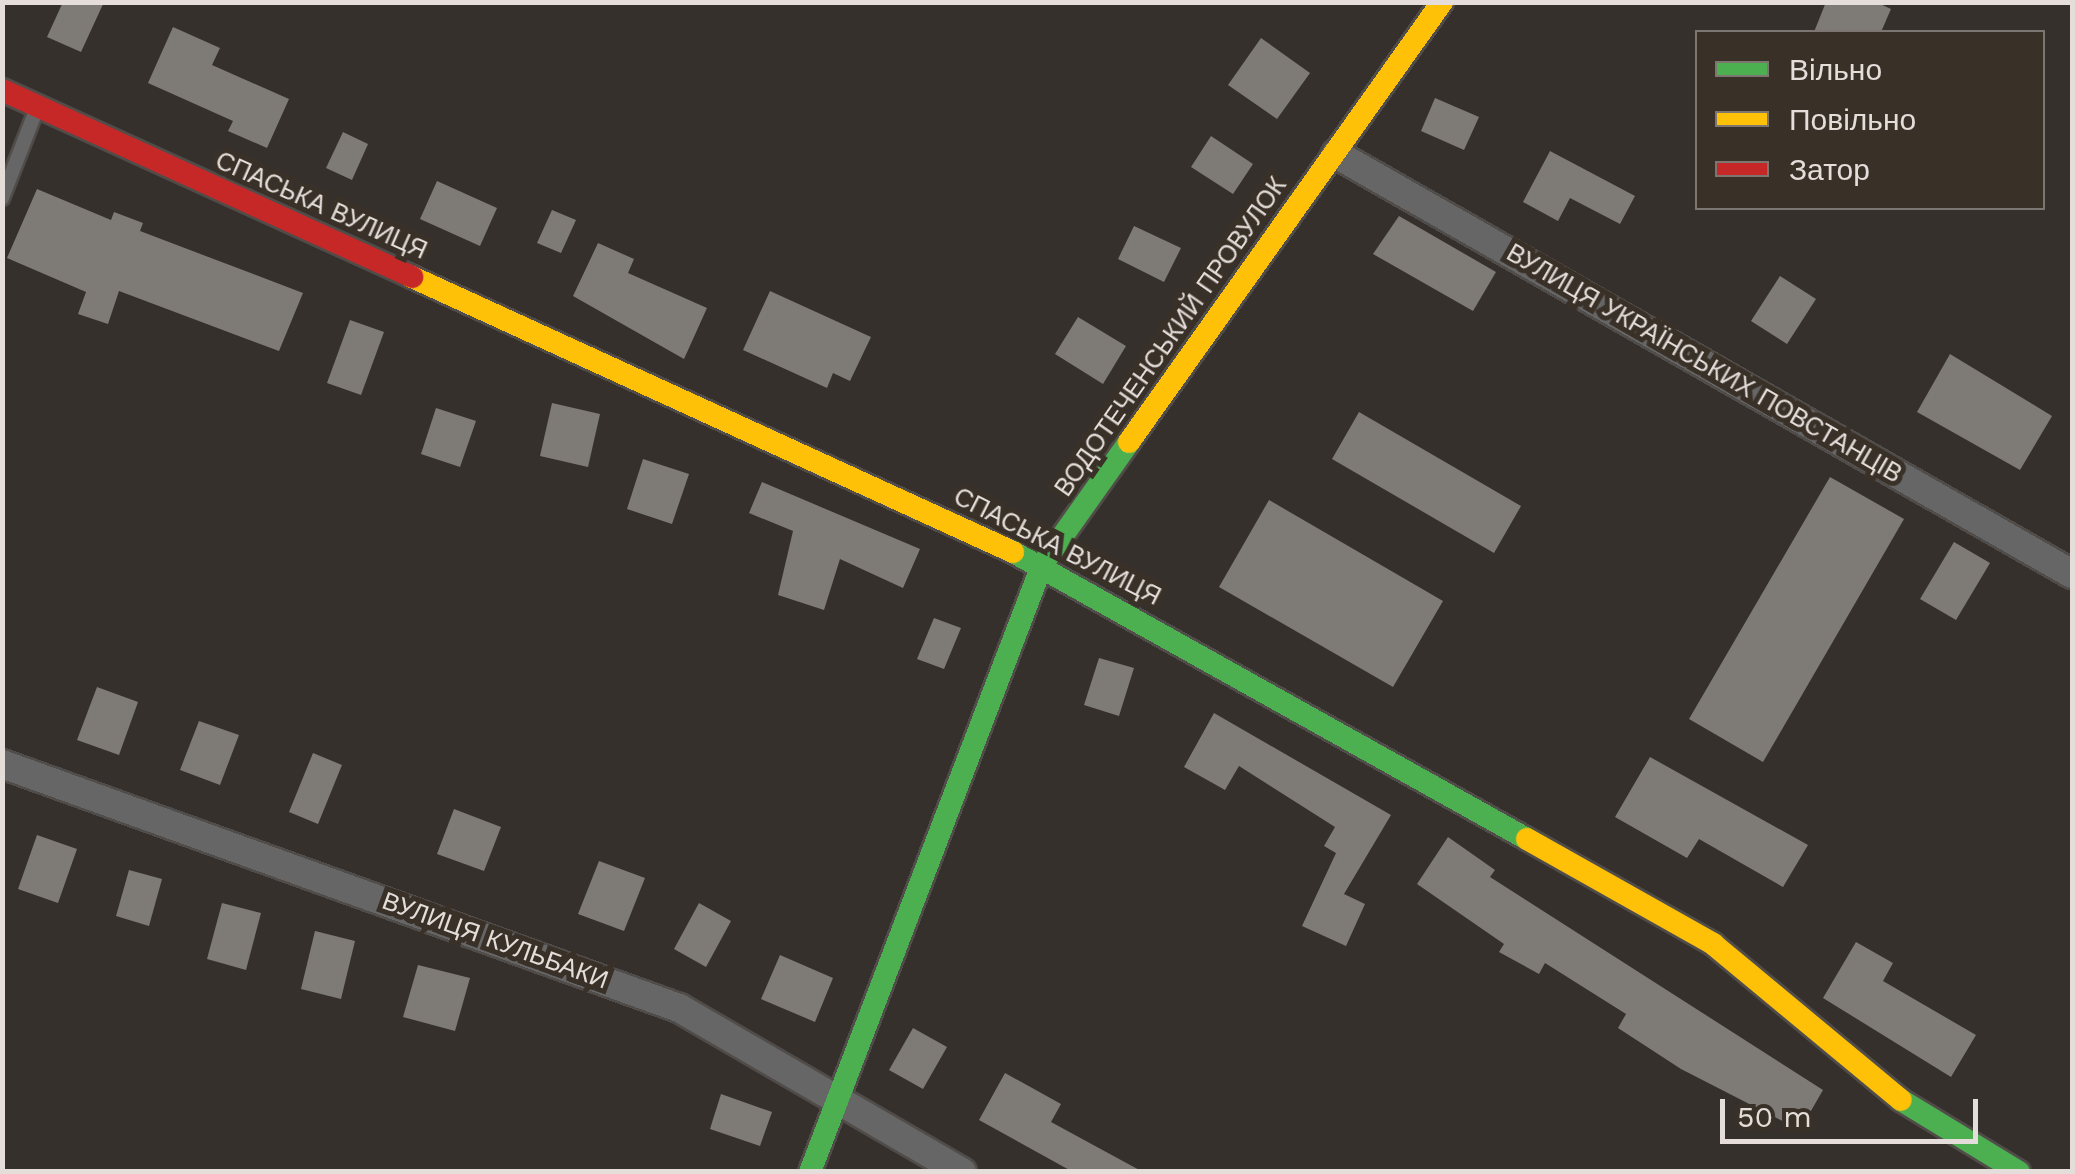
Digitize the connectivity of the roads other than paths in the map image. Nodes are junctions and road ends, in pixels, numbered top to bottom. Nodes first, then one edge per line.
1 (1442, 2) edge
2 (2, 90) edge
3 (37, 107) junction
4 (1336, 154) junction
5 (2, 198) edge
6 (1042, 565) junction
7 (2072, 574) edge
8 (2, 764) edge
9 (839, 1094) junction
10 (810, 1172) edge
11 (962, 1172) edge
12 (2019, 1172) edge

1 - 4 street, ВОДОТЕЧЕНСЬКИЙ ПРОВУЛОК
2 - 3 street, СПАСЬКА ВУЛИЦЯ
3 - 5 lane
3 - 6 street, СПАСЬКА ВУЛИЦЯ
4 - 6 street, ВОДОТЕЧЕНСЬКИЙ ПРОВУЛОК
4 - 7 street, ВУЛИЦЯ УКРАЇНСЬКИХ ПОВСТАНЦІВ
6 - 9 street, ВОДОТЕЧЕНСЬКИЙ ПРОВУЛОК
6 - 12 street, СПАСЬКА ВУЛИЦЯ
8 - 9 street, ВУЛИЦЯ КУЛЬБАКИ
9 - 10 street, ВОДОТЕЧЕНСЬКИЙ ПРОВУЛОК
9 - 11 street, ВУЛИЦЯ КУЛЬБАКИ

